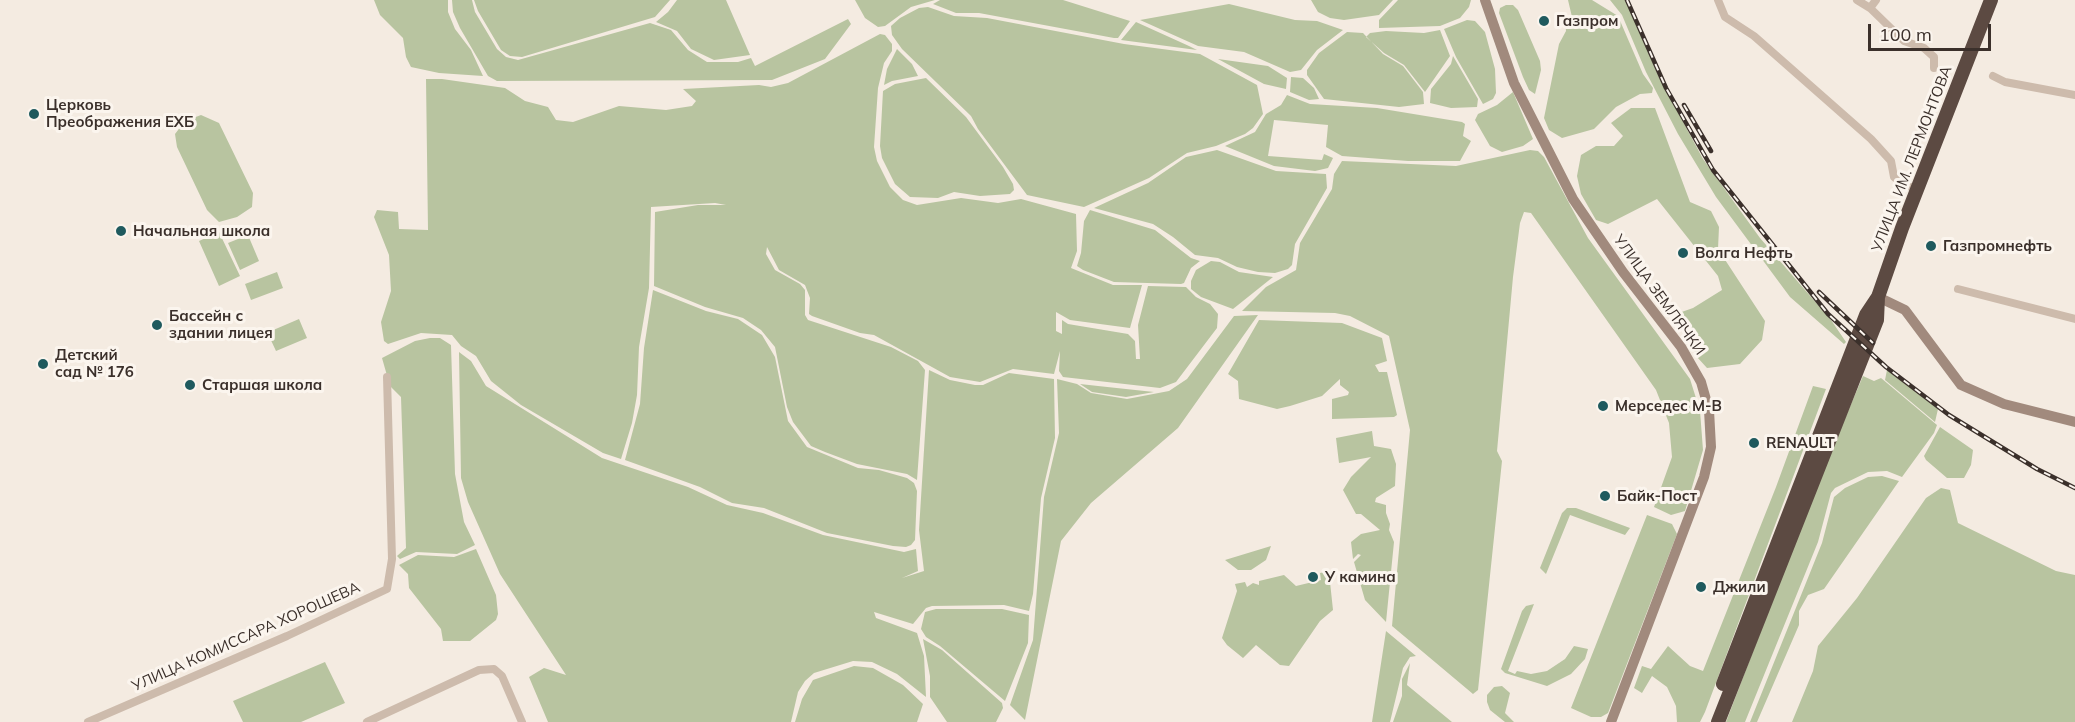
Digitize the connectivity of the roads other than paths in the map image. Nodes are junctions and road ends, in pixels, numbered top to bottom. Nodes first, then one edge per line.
1 (1485, 0) edge
2 (1718, 0) edge
3 (1857, 0) edge
4 (1876, 0) edge
5 (1991, 0) edge
6 (1870, 8) junction
7 (1934, 68) dead end
8 (1993, 76) dead end
9 (2075, 95) edge
10 (1917, 189) junction
11 (1958, 289) dead end
12 (1878, 297) junction
13 (2075, 319) edge
14 (387, 376) dead end
15 (2075, 422) edge
16 (88, 722) edge
17 (367, 722) edge
18 (522, 722) edge
19 (1611, 722) edge
20 (1708, 722) edge
21 (1718, 722) edge

1 - 19 main road, УЛИЦА ЗЕМЛЯЧКИ
2 - 10 street
3 - 6 street
4 - 6 street
5 - 10 highway, УЛИЦА ИМ. ЛЕРМОНТОВА
6 - 7 street
8 - 9 street
10 - 12 highway, УЛИЦА ИМ. ЛЕРМОНТОВА
11 - 13 street
12 - 15 main road
12 - 20 highway
12 - 21 highway
14 - 16 street, УЛИЦА КОМИССАРА ХОРОШЕВА
17 - 18 street

